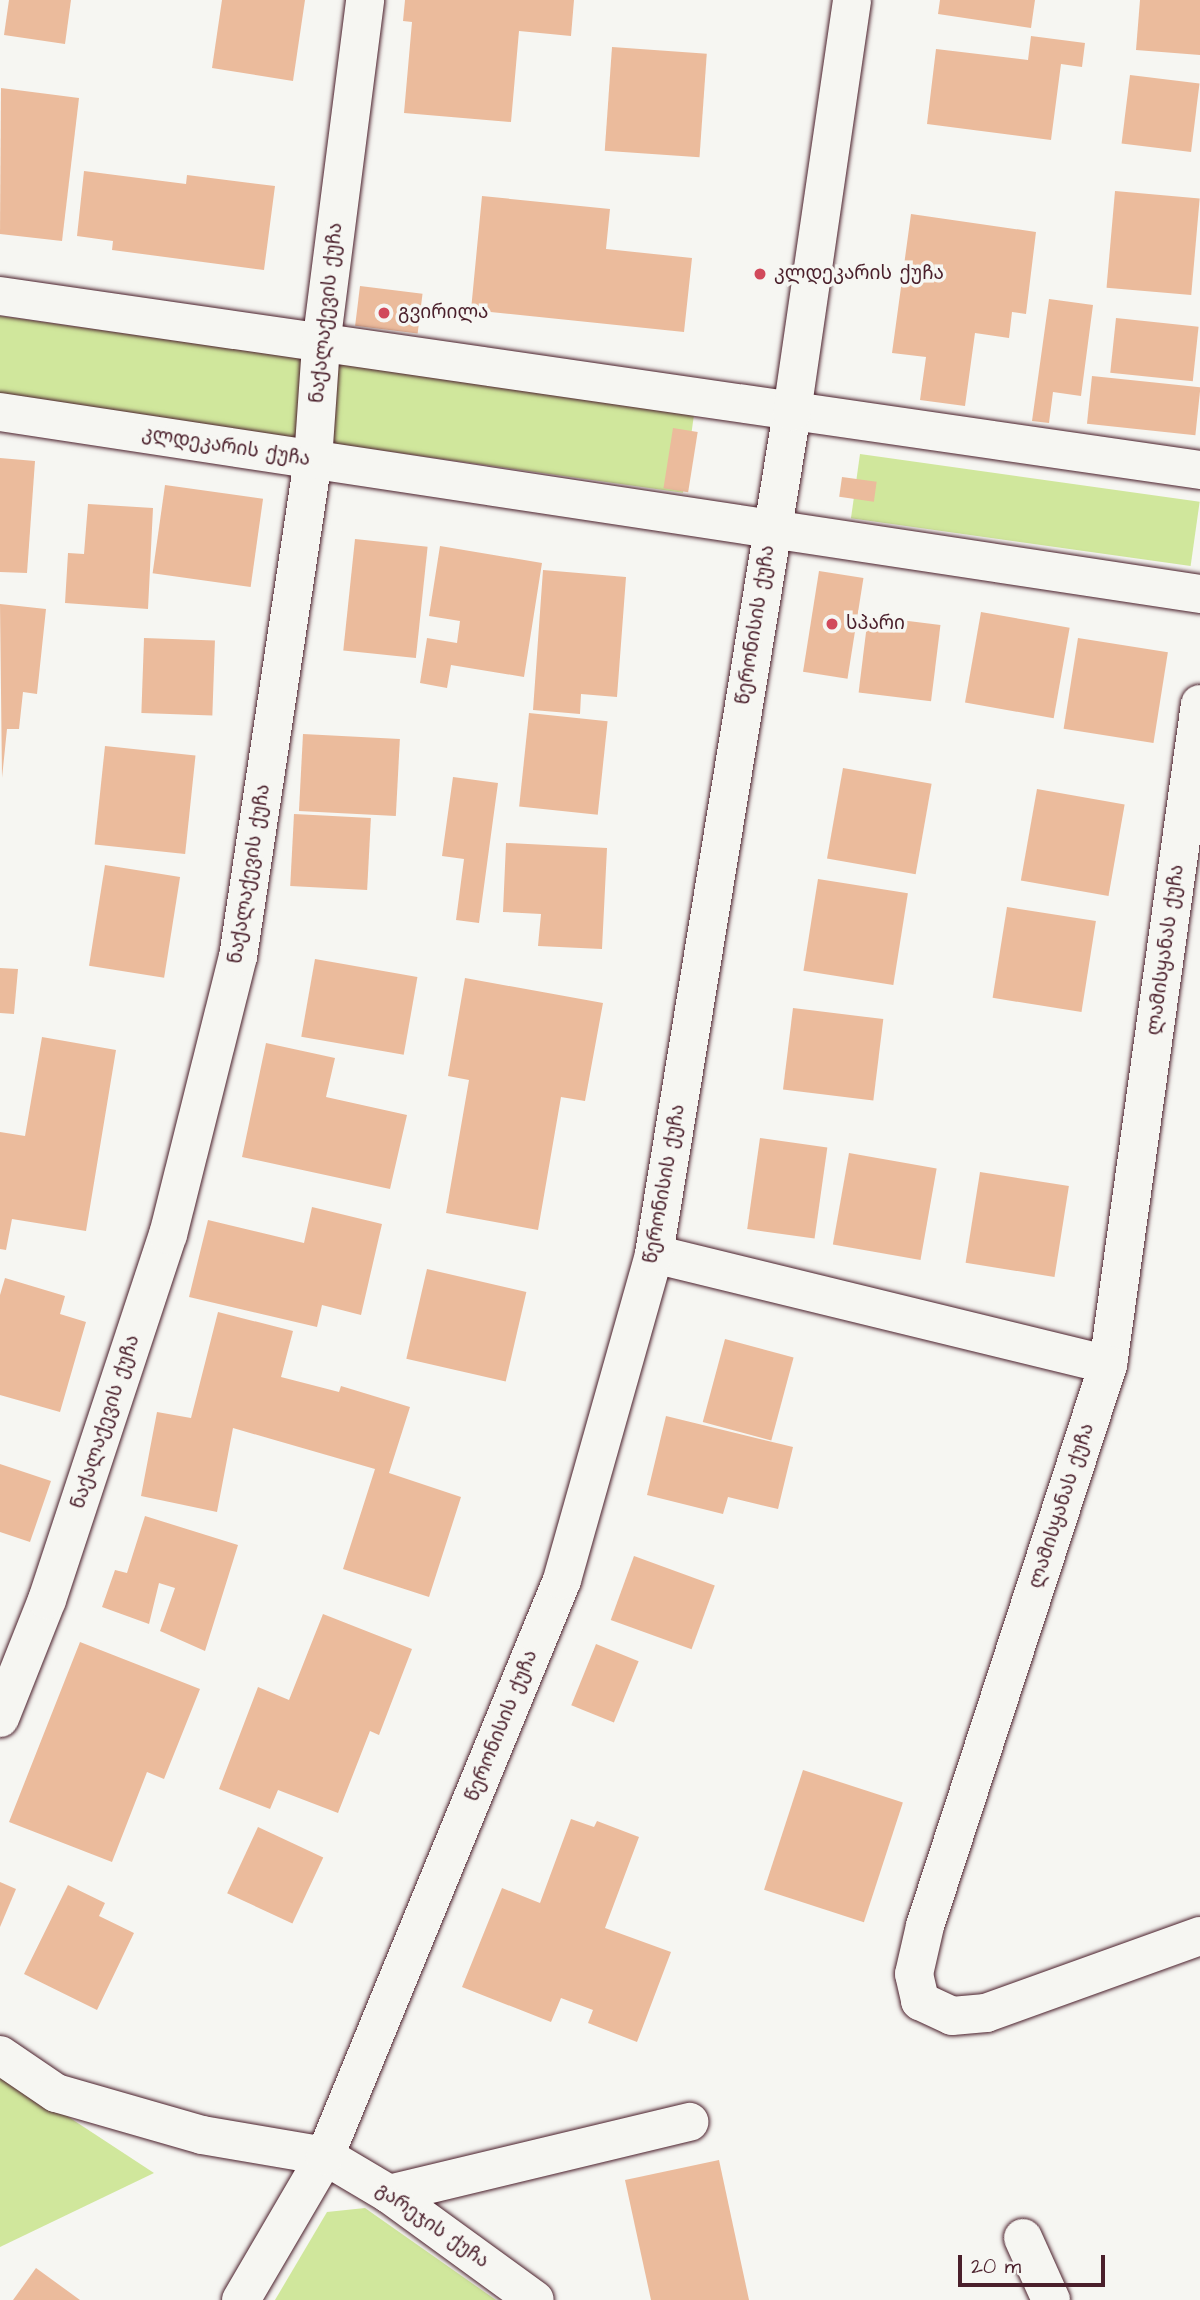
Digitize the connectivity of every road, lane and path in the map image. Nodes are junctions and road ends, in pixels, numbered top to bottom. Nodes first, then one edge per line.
1 (365, 0) edge
2 (852, 0) edge
3 (0, 296) edge
4 (321, 345) junction
5 (0, 412) edge
6 (792, 412) junction
7 (313, 460) junction
8 (1200, 470) edge
9 (771, 531) junction
10 (1200, 594) edge
11 (1200, 705) edge
12 (654, 1254) junction
13 (1108, 1365) junction
14 (0, 1718) edge
15 (1200, 1936) edge
16 (0, 2055) edge
17 (689, 2122) dead end
18 (325, 2156) junction
19 (389, 2194) junction
20 (1023, 2238) dead end
21 (241, 2300) edge
22 (535, 2300) edge
23 (1051, 2300) edge

1 - 4 street, ნაქალაქევის ქუჩა
2 - 6 street, წერონისის ქუჩა
3 - 4 street
4 - 6 street
4 - 7 street, ნაქალაქევის ქუჩა
5 - 7 street, კლდეკარის ქუჩა
6 - 8 street
6 - 9 street, წერონისის ქუჩა
7 - 9 street, კლდეკარის ქუჩა
7 - 14 street, ნაქალაქევის ქუჩა
9 - 10 street, კლდეკარის ქუჩა
9 - 12 street, წერონისის ქუჩა
11 - 13 street, ლამისყანას ქუჩა
12 - 13 street
12 - 18 street, წერონისის ქუჩა
13 - 15 street, ლამისყანას ქუჩა
16 - 18 street
17 - 19 street
18 - 19 street, გარეჯის ქუჩა
18 - 21 street, წერონისის ქუჩა
19 - 22 street, გარეჯის ქუჩა
20 - 23 street

